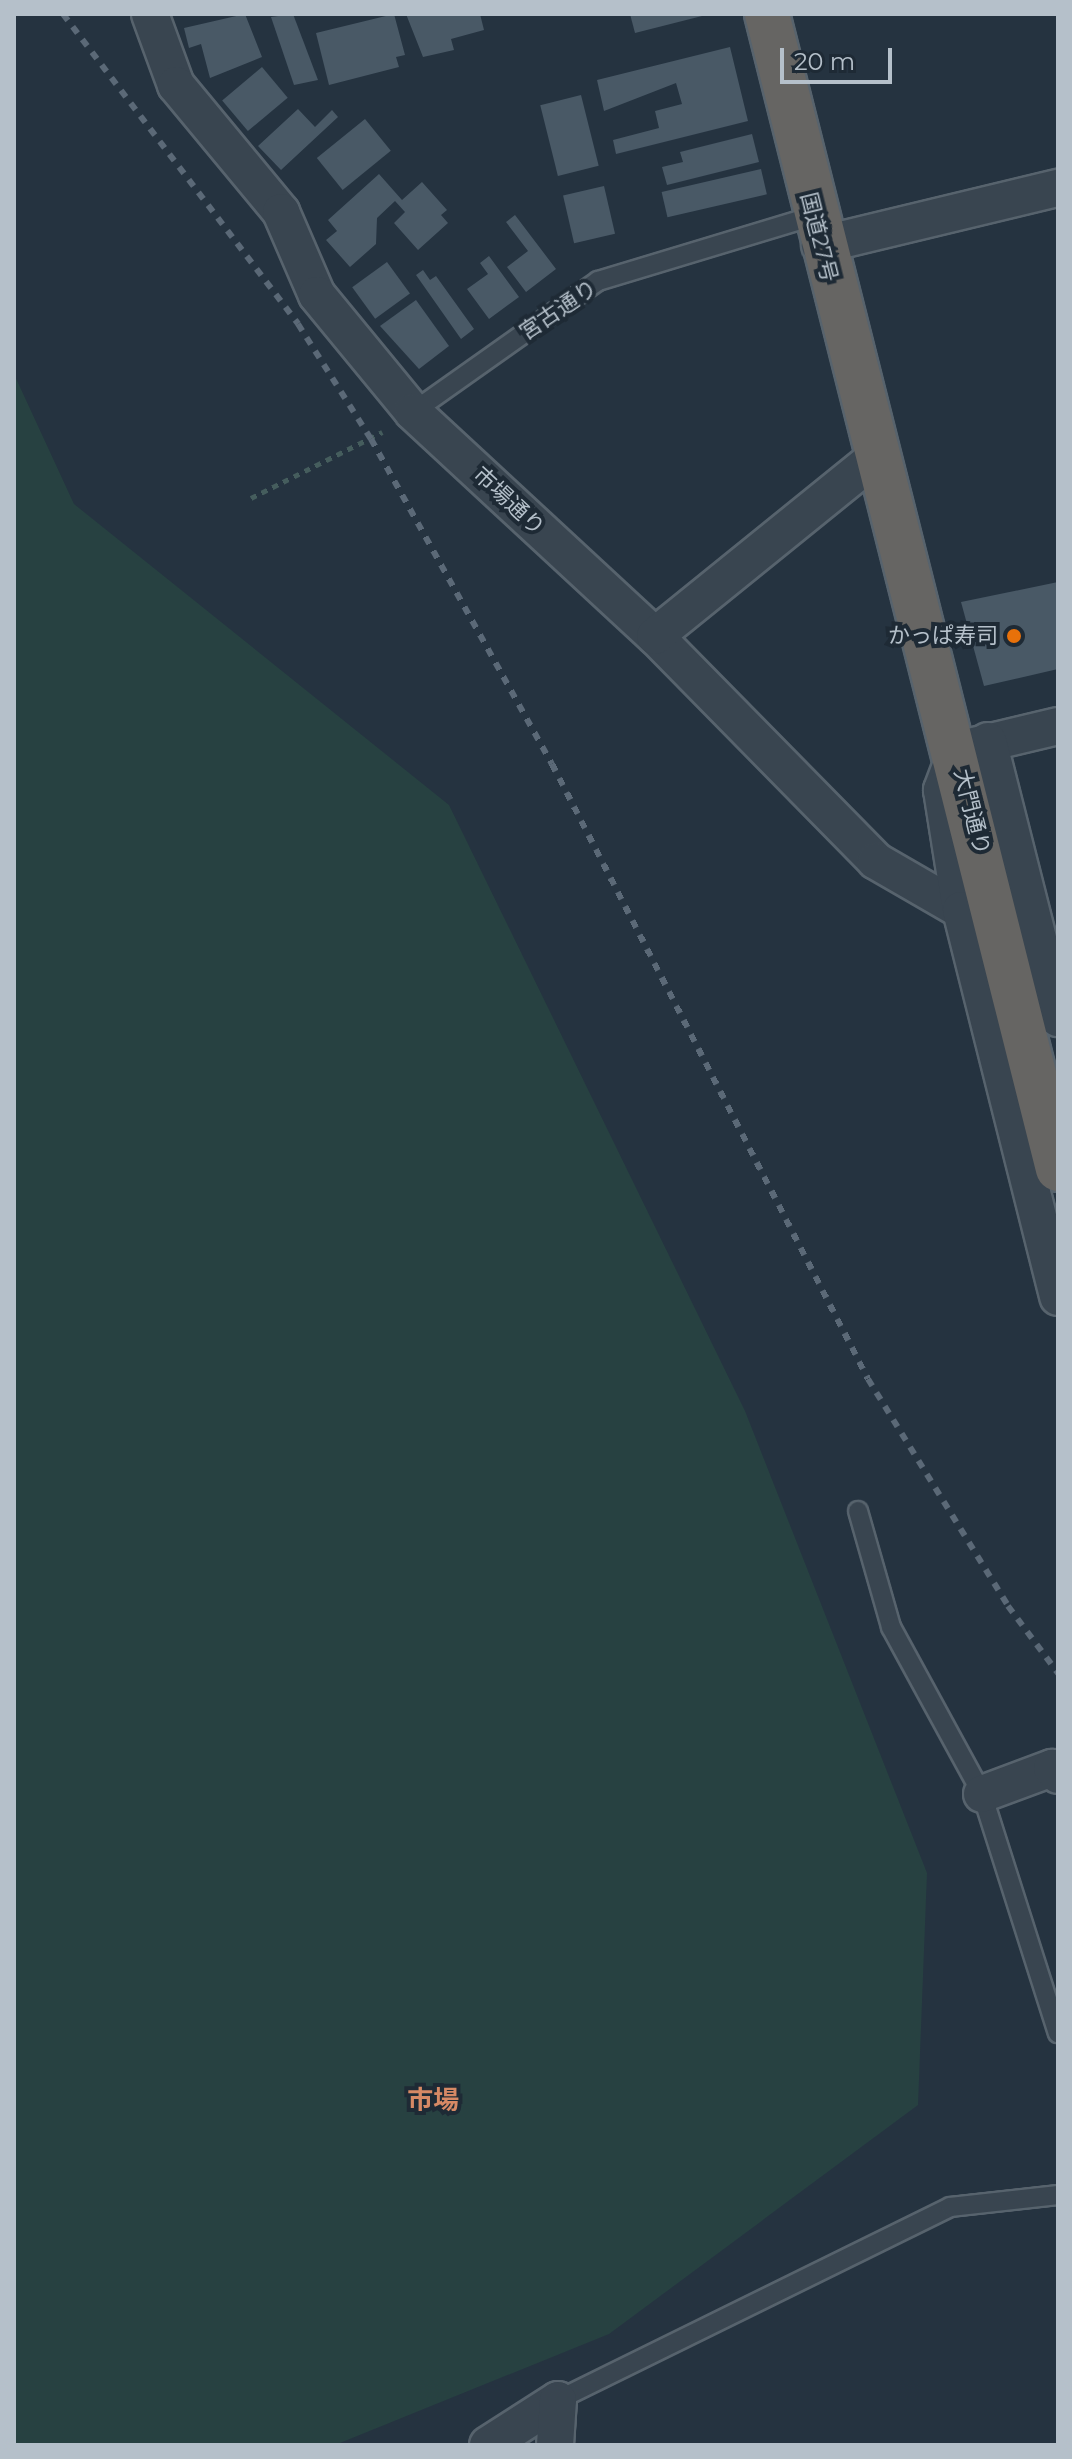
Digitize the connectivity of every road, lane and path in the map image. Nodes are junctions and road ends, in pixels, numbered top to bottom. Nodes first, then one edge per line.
1 (150, 14) edge
2 (767, 14) edge
3 (1058, 188) edge
4 (816, 230) junction
5 (413, 412) junction
6 (875, 458) junction
7 (251, 498) dead end
8 (655, 636) junction
9 (1058, 726) edge
10 (972, 746) junction
11 (961, 910) junction
12 (1058, 1018) edge
13 (1058, 1169) edge
14 (1058, 1297) edge
15 (858, 1511) dead end
16 (1058, 1775) edge
17 (982, 1794) junction
18 (1058, 2033) edge
19 (1058, 2195) edge
20 (558, 2400) junction
21 (488, 2445) edge
22 (555, 2445) edge

1 - 5 street, 市場通り
2 - 4 highway, 国道27号
3 - 4 street, 宮古通り
4 - 5 lane, 宮古通り
4 - 6 highway, 国道27号
5 - 7 path
5 - 8 street, 市場通り
6 - 8 street
6 - 10 highway, 大門通り
8 - 11 street, 市場通り
9 - 10 street
10 - 11 street
10 - 12 street
10 - 13 highway, 大門通り
11 - 14 street
15 - 17 lane
16 - 17 street
17 - 18 lane
19 - 20 lane
20 - 21 street
20 - 22 street

